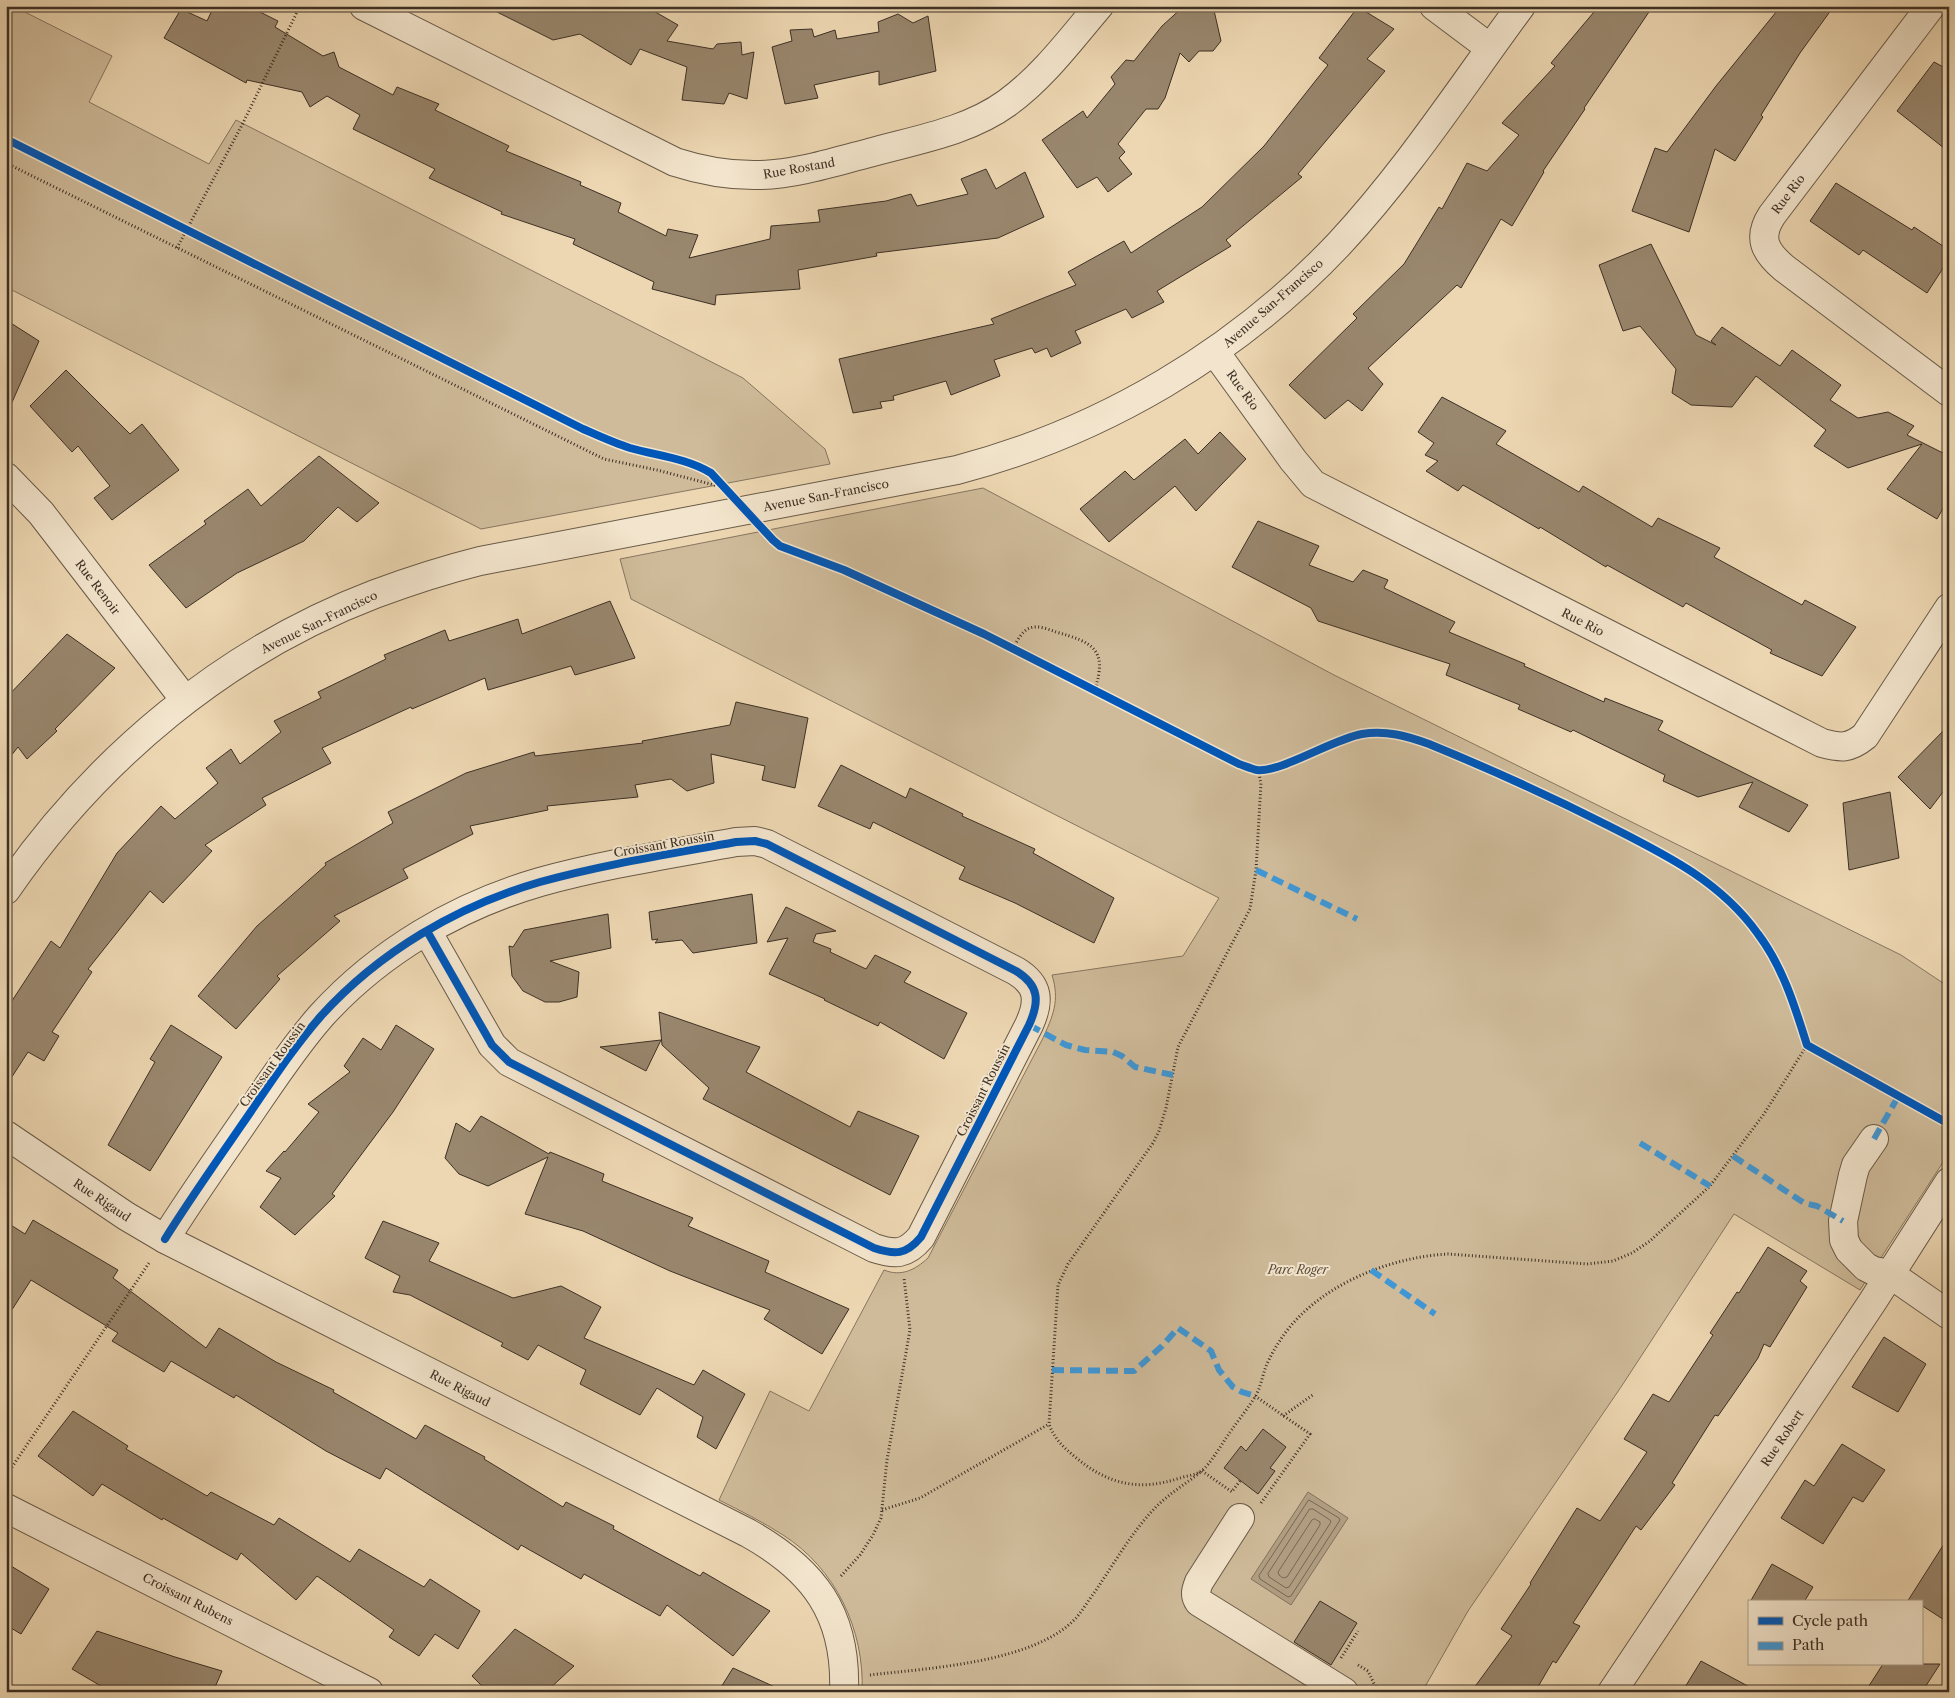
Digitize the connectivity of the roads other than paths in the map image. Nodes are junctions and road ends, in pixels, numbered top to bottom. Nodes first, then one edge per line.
1 (364, 6) edge
2 (1099, 6) edge
3 (1434, 6) edge
4 (1521, 6) edge
5 (1931, 6) edge
6 (1490, 48) junction
7 (1215, 352) junction
8 (1949, 392) edge
9 (6, 477) edge
10 (1949, 608) edge
11 (185, 700) junction
12 (6, 890) edge
13 (427, 931) junction
14 (6, 1136) edge
15 (1874, 1139) dead end
16 (1949, 1182) edge
17 (165, 1238) junction
18 (1890, 1274) junction
19 (1949, 1315) edge
20 (6, 1508) edge
21 (1245, 1508) road end
22 (853, 1684) edge
23 (369, 1692) edge
24 (1344, 1692) edge
25 (1612, 1692) edge

1 - 2 street, Rue Rostand
3 - 6 street
4 - 6 street, Avenue San-Francisco
5 - 8 street, Rue Rio
6 - 7 street, Avenue San-Francisco
7 - 10 street, Rue Rio
7 - 11 street, Avenue San-Francisco
9 - 11 street, Rue Renoir
11 - 12 street, Avenue San-Francisco
13 - 13 street, Croissant Roussin
13 - 17 street, Croissant Roussin
14 - 17 street, Rue Rigaud
15 - 18 street
16 - 18 street, Rue Robert
17 - 22 street, Rue Rigaud
18 - 19 street
18 - 25 street, Rue Robert
20 - 23 street, Croissant Rubens
21 - 24 street

